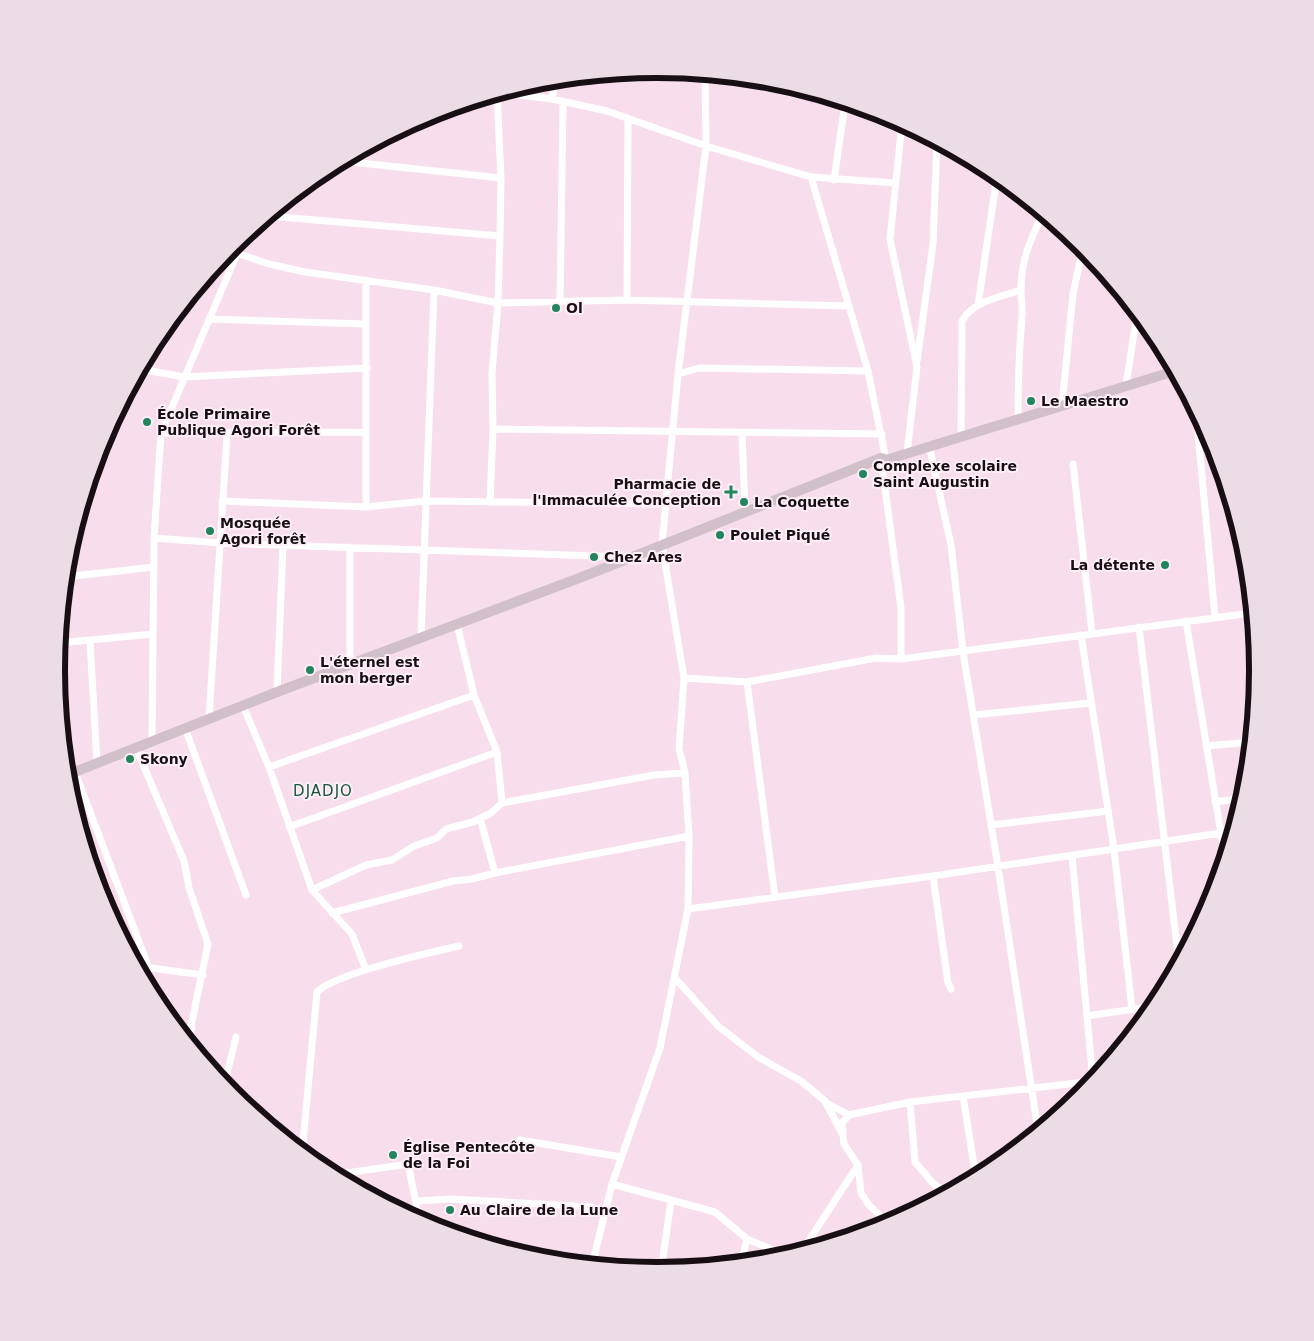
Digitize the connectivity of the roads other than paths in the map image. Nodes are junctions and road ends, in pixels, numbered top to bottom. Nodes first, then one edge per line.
1 (706, 81) edge
2 (554, 88) edge
3 (520, 95) edge
4 (552, 99) junction
5 (497, 101) edge
6 (563, 102) junction
7 (844, 109) edge
8 (628, 118) junction
9 (901, 132) edge
10 (706, 146) junction
11 (937, 149) edge
12 (354, 162) edge
13 (811, 177) junction
14 (501, 178) junction
15 (834, 180) junction
16 (896, 183) junction
17 (996, 185) edge
18 (277, 217) edge
19 (1040, 219) edge
20 (500, 236) junction
21 (240, 250) edge
22 (239, 254) junction
23 (1081, 257) edge
24 (366, 280) junction
25 (434, 290) junction
26 (1021, 290) junction
27 (627, 300) junction
28 (560, 302) junction
29 (687, 302) junction
30 (498, 303) junction
31 (978, 305) junction
32 (848, 306) junction
33 (209, 319) junction
34 (364, 324) junction
35 (1136, 324) edge
36 (917, 367) junction
37 (367, 368) junction
38 (147, 370) edge
39 (868, 371) junction
40 (1169, 373) edge
41 (678, 374) junction
42 (184, 377) junction
43 (1126, 385) junction
44 (1062, 405) junction
45 (1018, 420) junction
46 (493, 430) junction
47 (366, 432) junction
48 (673, 432) junction
49 (161, 433) junction
50 (742, 433) junction
51 (227, 434) junction
52 (882, 434) junction
53 (961, 437) junction
54 (1201, 438) edge
55 (929, 445) junction
56 (907, 453) junction
57 (884, 459) junction
58 (1073, 464) dead end
59 (425, 501) junction
60 (222, 502) junction
61 (490, 502) junction
62 (666, 504) junction
63 (366, 507) junction
64 (745, 511) junction
65 (154, 538) junction
66 (220, 542) junction
67 (662, 544) junction
68 (283, 545) junction
69 (350, 547) junction
70 (424, 549) junction
71 (632, 558) junction
72 (154, 567) junction
73 (73, 577) edge
74 (1246, 614) edge
75 (1215, 617) junction
76 (1186, 621) junction
77 (457, 624) junction
78 (1139, 627) junction
79 (153, 634) junction
80 (1092, 634) junction
81 (1081, 635) junction
82 (421, 638) junction
83 (90, 641) junction
84 (66, 643) edge
85 (963, 652) junction
86 (901, 659) junction
87 (350, 665) junction
88 (684, 678) junction
89 (747, 682) junction
90 (277, 692) junction
91 (474, 695) junction
92 (1091, 703) junction
93 (243, 706) junction
94 (973, 715) junction
95 (209, 719) junction
96 (186, 728) junction
97 (152, 741) junction
98 (1245, 743) edge
99 (1206, 746) junction
100 (136, 748) junction
101 (497, 752) junction
102 (97, 763) junction
103 (269, 767) junction
104 (74, 772) edge
105 (685, 773) junction
106 (76, 785) edge
107 (1235, 799) edge
108 (1215, 802) junction
109 (502, 803) junction
110 (1108, 811) junction
111 (480, 818) junction
112 (992, 825) junction
113 (289, 827) junction
114 (1220, 833) junction
115 (689, 836) junction
116 (1164, 842) junction
117 (1223, 845) edge
118 (1114, 849) junction
119 (1072, 856) junction
120 (998, 867) junction
121 (495, 873) junction
122 (933, 876) junction
123 (312, 890) junction
124 (246, 895) dead end
125 (776, 897) junction
126 (688, 909) junction
127 (332, 913) junction
128 (459, 946) dead end
129 (1178, 952) edge
130 (145, 967) edge
131 (149, 968) junction
132 (366, 970) junction
133 (203, 976) junction
134 (675, 978) junction
135 (952, 990) dead end
136 (1143, 1008) edge
137 (1132, 1009) junction
138 (1087, 1016) junction
139 (185, 1028) edge
140 (192, 1028) junction
141 (190, 1035) edge
142 (236, 1037) dead end
143 (1092, 1072) edge
144 (226, 1076) edge
145 (1082, 1082) edge
146 (1032, 1088) junction
147 (963, 1096) junction
148 (825, 1102) junction
149 (910, 1102) junction
150 (849, 1116) junction
151 (1037, 1124) edge
152 (843, 1135) junction
153 (520, 1140) dead end
154 (303, 1144) edge
155 (621, 1157) junction
156 (858, 1165) junction
157 (975, 1170) edge
158 (345, 1173) edge
159 (612, 1184) junction
160 (941, 1189) edge
161 (417, 1201) junction
162 (671, 1201) junction
163 (419, 1212) edge
164 (603, 1214) junction
165 (882, 1218) edge
166 (747, 1239) junction
167 (809, 1242) edge
168 (774, 1251) edge
169 (743, 1256) edge
170 (593, 1258) edge
171 (662, 1262) edge

1 - 10 street
2 - 4 street
3 - 4 street
4 - 6 street
5 - 14 street
6 - 8 street
6 - 28 street
7 - 15 street
8 - 10 street
8 - 27 street
9 - 16 street
10 - 13 street
10 - 29 street
11 - 36 street
12 - 14 street
13 - 15 street
13 - 32 street
14 - 20 street
15 - 16 street
16 - 36 street
17 - 31 street
18 - 20 street
19 - 26 street
20 - 30 street
21 - 22 street
22 - 24 street
22 - 33 street
23 - 44 street
24 - 25 street
24 - 34 street
25 - 30 street
25 - 59 street
26 - 31 street
26 - 45 street
27 - 28 street
27 - 29 street
28 - 30 street
29 - 32 street
29 - 41 street
30 - 46 street
31 - 53 street
32 - 39 street
33 - 34 street
33 - 42 street
34 - 37 street
35 - 43 street
36 - 56 street
37 - 42 street
37 - 47 street
38 - 42 street
39 - 41 street
39 - 52 street
40 - 43 main road
41 - 48 street
42 - 49 street
43 - 44 main road
44 - 45 main road
45 - 53 main road
46 - 48 street
46 - 61 street
47 - 51 street
47 - 63 street
48 - 50 street
48 - 62 street
49 - 51 street
49 - 65 street
50 - 52 street
50 - 64 street
51 - 60 street
52 - 57 street
53 - 55 main road
54 - 75 street
55 - 56 main road
55 - 85 street
56 - 57 main road
57 - 64 main road
57 - 86 street
58 - 80 street
59 - 61 street
59 - 63 street
59 - 70 street
60 - 63 street
60 - 66 street
61 - 62 street
62 - 67 street
64 - 67 main road
65 - 66 street
65 - 72 street
66 - 68 street
66 - 95 street
67 - 71 main road
67 - 88 street
68 - 69 street
68 - 90 street
69 - 70 street
69 - 87 street
70 - 71 street
70 - 82 street
71 - 77 main road
72 - 73 street
72 - 79 street
74 - 75 street
75 - 76 street
76 - 78 street
76 - 99 street
77 - 82 main road
77 - 91 street
78 - 80 street
78 - 116 street
79 - 83 street
79 - 97 street
80 - 81 street
81 - 85 street
81 - 92 street
82 - 87 main road
83 - 84 street
83 - 102 street
85 - 86 street
85 - 94 street
86 - 89 street
87 - 90 main road
88 - 89 street
88 - 105 street
89 - 125 street
90 - 93 main road
91 - 101 street
91 - 103 street
92 - 94 street
92 - 110 street
93 - 95 main road
93 - 103 street
94 - 112 street
95 - 96 main road
96 - 97 main road
96 - 124 street
97 - 100 main road
98 - 99 street
99 - 108 street
100 - 102 main road
100 - 133 street
101 - 109 street
101 - 113 street
102 - 104 main road
103 - 113 street
105 - 109 street
105 - 115 street
106 - 131 street
107 - 108 street
108 - 114 street
109 - 111 street
110 - 112 street
110 - 118 street
111 - 121 street
111 - 123 street
112 - 120 street
113 - 123 street
114 - 116 street
114 - 117 street
115 - 121 street
115 - 126 street
116 - 118 street
116 - 129 street
118 - 119 street
118 - 137 street
119 - 120 street
119 - 138 street
120 - 122 street
120 - 146 street
121 - 127 street
122 - 125 street
122 - 135 street
123 - 127 street
125 - 126 street
126 - 134 street
127 - 132 street
128 - 132 street
130 - 131 street
131 - 133 street
132 - 154 street
133 - 140 street
134 - 148 street
134 - 155 street
136 - 137 street
137 - 138 street
138 - 143 street
139 - 140 street
140 - 141 street
142 - 144 street
145 - 146 street
146 - 147 street
146 - 151 street
147 - 149 street
147 - 157 street
148 - 150 street
148 - 152 street
149 - 150 street
149 - 160 street
150 - 152 street
152 - 156 street
153 - 155 street
155 - 159 street
156 - 165 street
156 - 167 street
158 - 161 street
159 - 162 street
159 - 164 street
161 - 163 street
161 - 164 street
162 - 166 street
162 - 171 street
164 - 170 street
166 - 168 street
166 - 169 street

